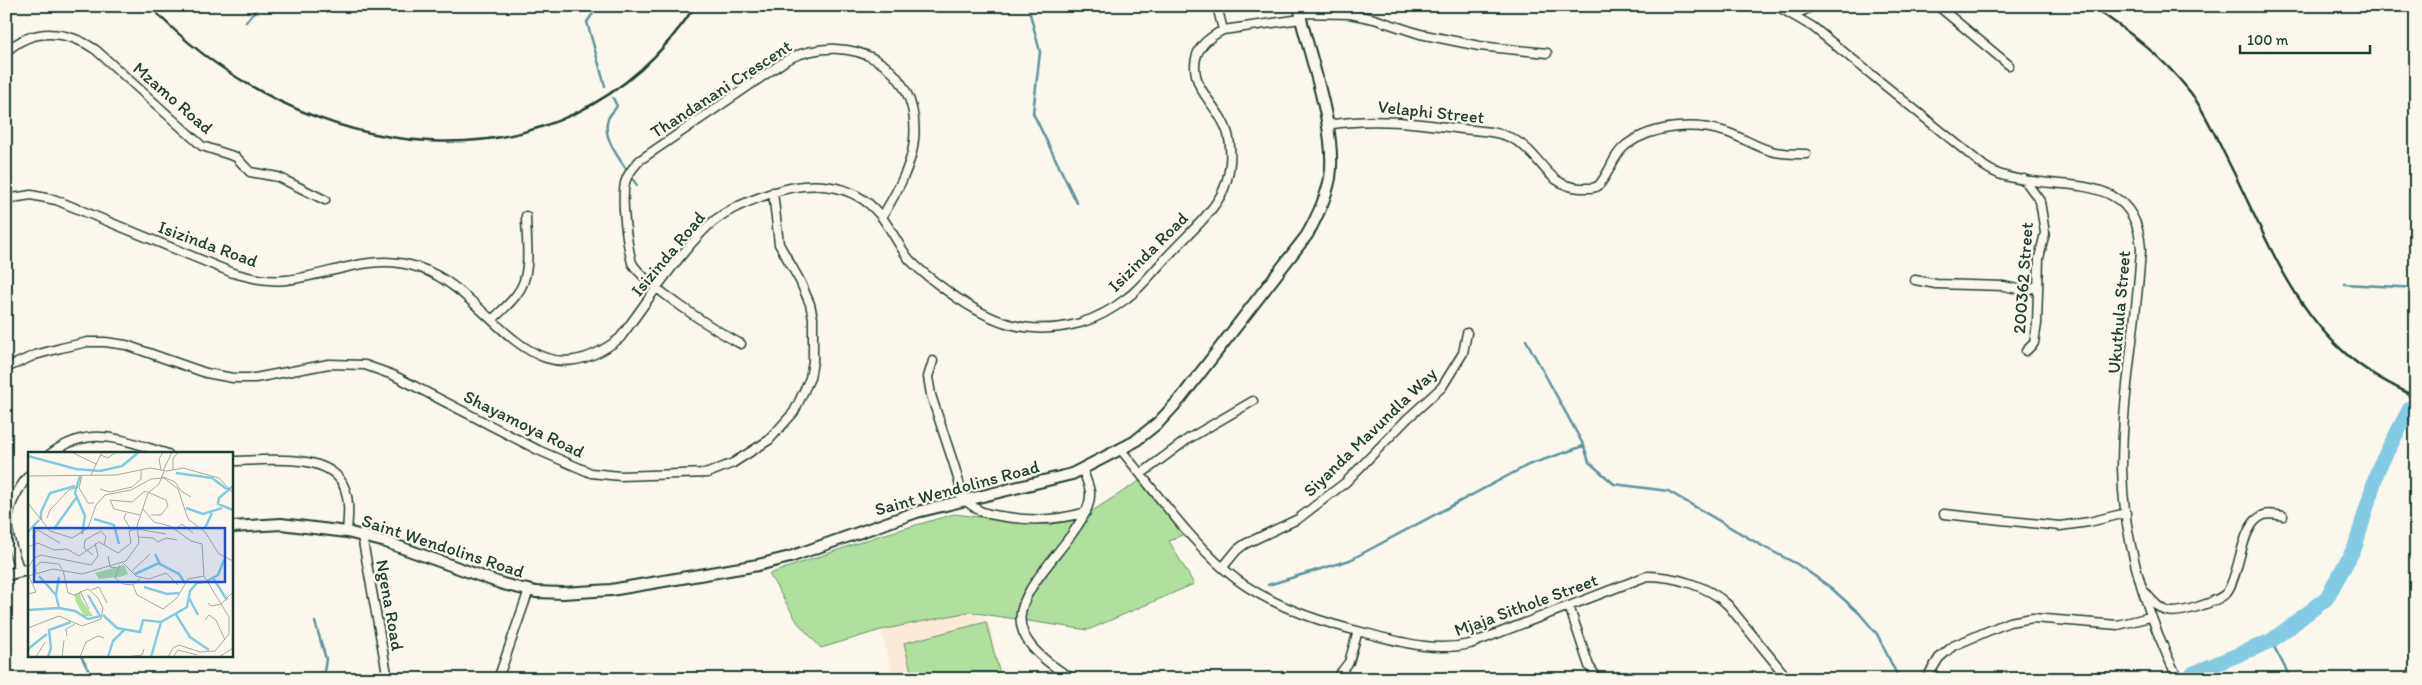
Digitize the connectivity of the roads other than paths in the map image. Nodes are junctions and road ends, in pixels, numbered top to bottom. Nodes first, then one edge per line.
1 (1216, 6) edge
2 (1777, 6) edge
3 (1813, 6) edge
4 (1938, 6) edge
5 (1301, 13) edge
6 (1794, 15) junction
7 (1223, 30) junction
8 (6, 52) edge
9 (1547, 53) dead end
10 (2009, 65) dead end
11 (1327, 125) junction
12 (1806, 154) dead end
13 (2024, 179) junction
14 (774, 192) junction
15 (6, 199) edge
16 (325, 200) dead end
17 (526, 216) dead end
18 (882, 217) junction
19 (1915, 280) dead end
20 (2038, 285) junction
21 (658, 288) junction
22 (492, 320) junction
23 (1467, 333) dead end
24 (741, 344) dead end
25 (2026, 351) dead end
26 (932, 361) dead end
27 (6, 368) edge
28 (1253, 401) dead end
29 (1121, 450) junction
30 (53, 452) edge
31 (162, 452) edge
32 (232, 461) edge
33 (1083, 470) junction
34 (1141, 474) junction
35 (28, 476) edge
36 (964, 500) junction
37 (1086, 512) junction
38 (2126, 513) junction
39 (1944, 514) dead end
40 (2283, 516) dead end
41 (232, 527) edge
42 (347, 532) junction
43 (362, 536) junction
44 (1222, 567) junction
45 (24, 570) edge
46 (6, 575) edge
47 (2142, 588) junction
48 (529, 590) junction
49 (1569, 606) junction
50 (2150, 617) junction
51 (1358, 632) junction
52 (388, 679) edge
53 (498, 679) edge
54 (1073, 679) edge
55 (1336, 679) edge
56 (1598, 679) edge
57 (1788, 679) edge
58 (1926, 679) edge
59 (2178, 679) edge

1 - 7 street
2 - 6 street, Ukuthula Street
3 - 6 street
4 - 10 street
5 - 7 street, Isizinda Road
5 - 9 street, Isizinda Road
5 - 11 street, Saint Wendolins Road
6 - 13 street, Ukuthula Street
7 - 18 street, Isizinda Road
8 - 16 street, Mzamo Road
11 - 12 street, Velaphi Street
11 - 29 street, Saint Wendolins Road
13 - 20 street, 200362 Street
13 - 38 street, Ukuthula Street
14 - 18 street, Isizinda Road
14 - 21 street, Isizinda Road
14 - 27 street, Shayamoya Road
15 - 22 street, Isizinda Road
17 - 22 street
18 - 21 street, Thandanani Crescent
19 - 20 street
20 - 25 street, 200362 Street
21 - 22 street, Isizinda Road
21 - 24 street, Thandanani Crescent
23 - 44 street, Siyanda Mavundla Way
26 - 36 street
28 - 34 street
29 - 33 street, Saint Wendolins Road
29 - 34 street, Mjaja Sithole Street
30 - 31 street
32 - 42 street
33 - 36 street, Saint Wendolins Road
33 - 37 street
34 - 44 street, Mjaja Sithole Street
35 - 45 street
36 - 37 street
36 - 48 street, Saint Wendolins Road
37 - 54 street
38 - 39 street
38 - 47 street, Ukuthula Street
40 - 47 street
41 - 42 street, Saint Wendolins Road
42 - 43 street, Saint Wendolins Road
43 - 48 street, Saint Wendolins Road
43 - 52 street, Ngena Road
44 - 51 street, Mjaja Sithole Street
45 - 46 street
47 - 50 street, Ukuthula Street
48 - 53 street
49 - 51 street, Mjaja Sithole Street
49 - 56 street
49 - 57 street, Mjaja Sithole Street
50 - 58 street
50 - 59 street, Ukuthula Street
51 - 55 street

